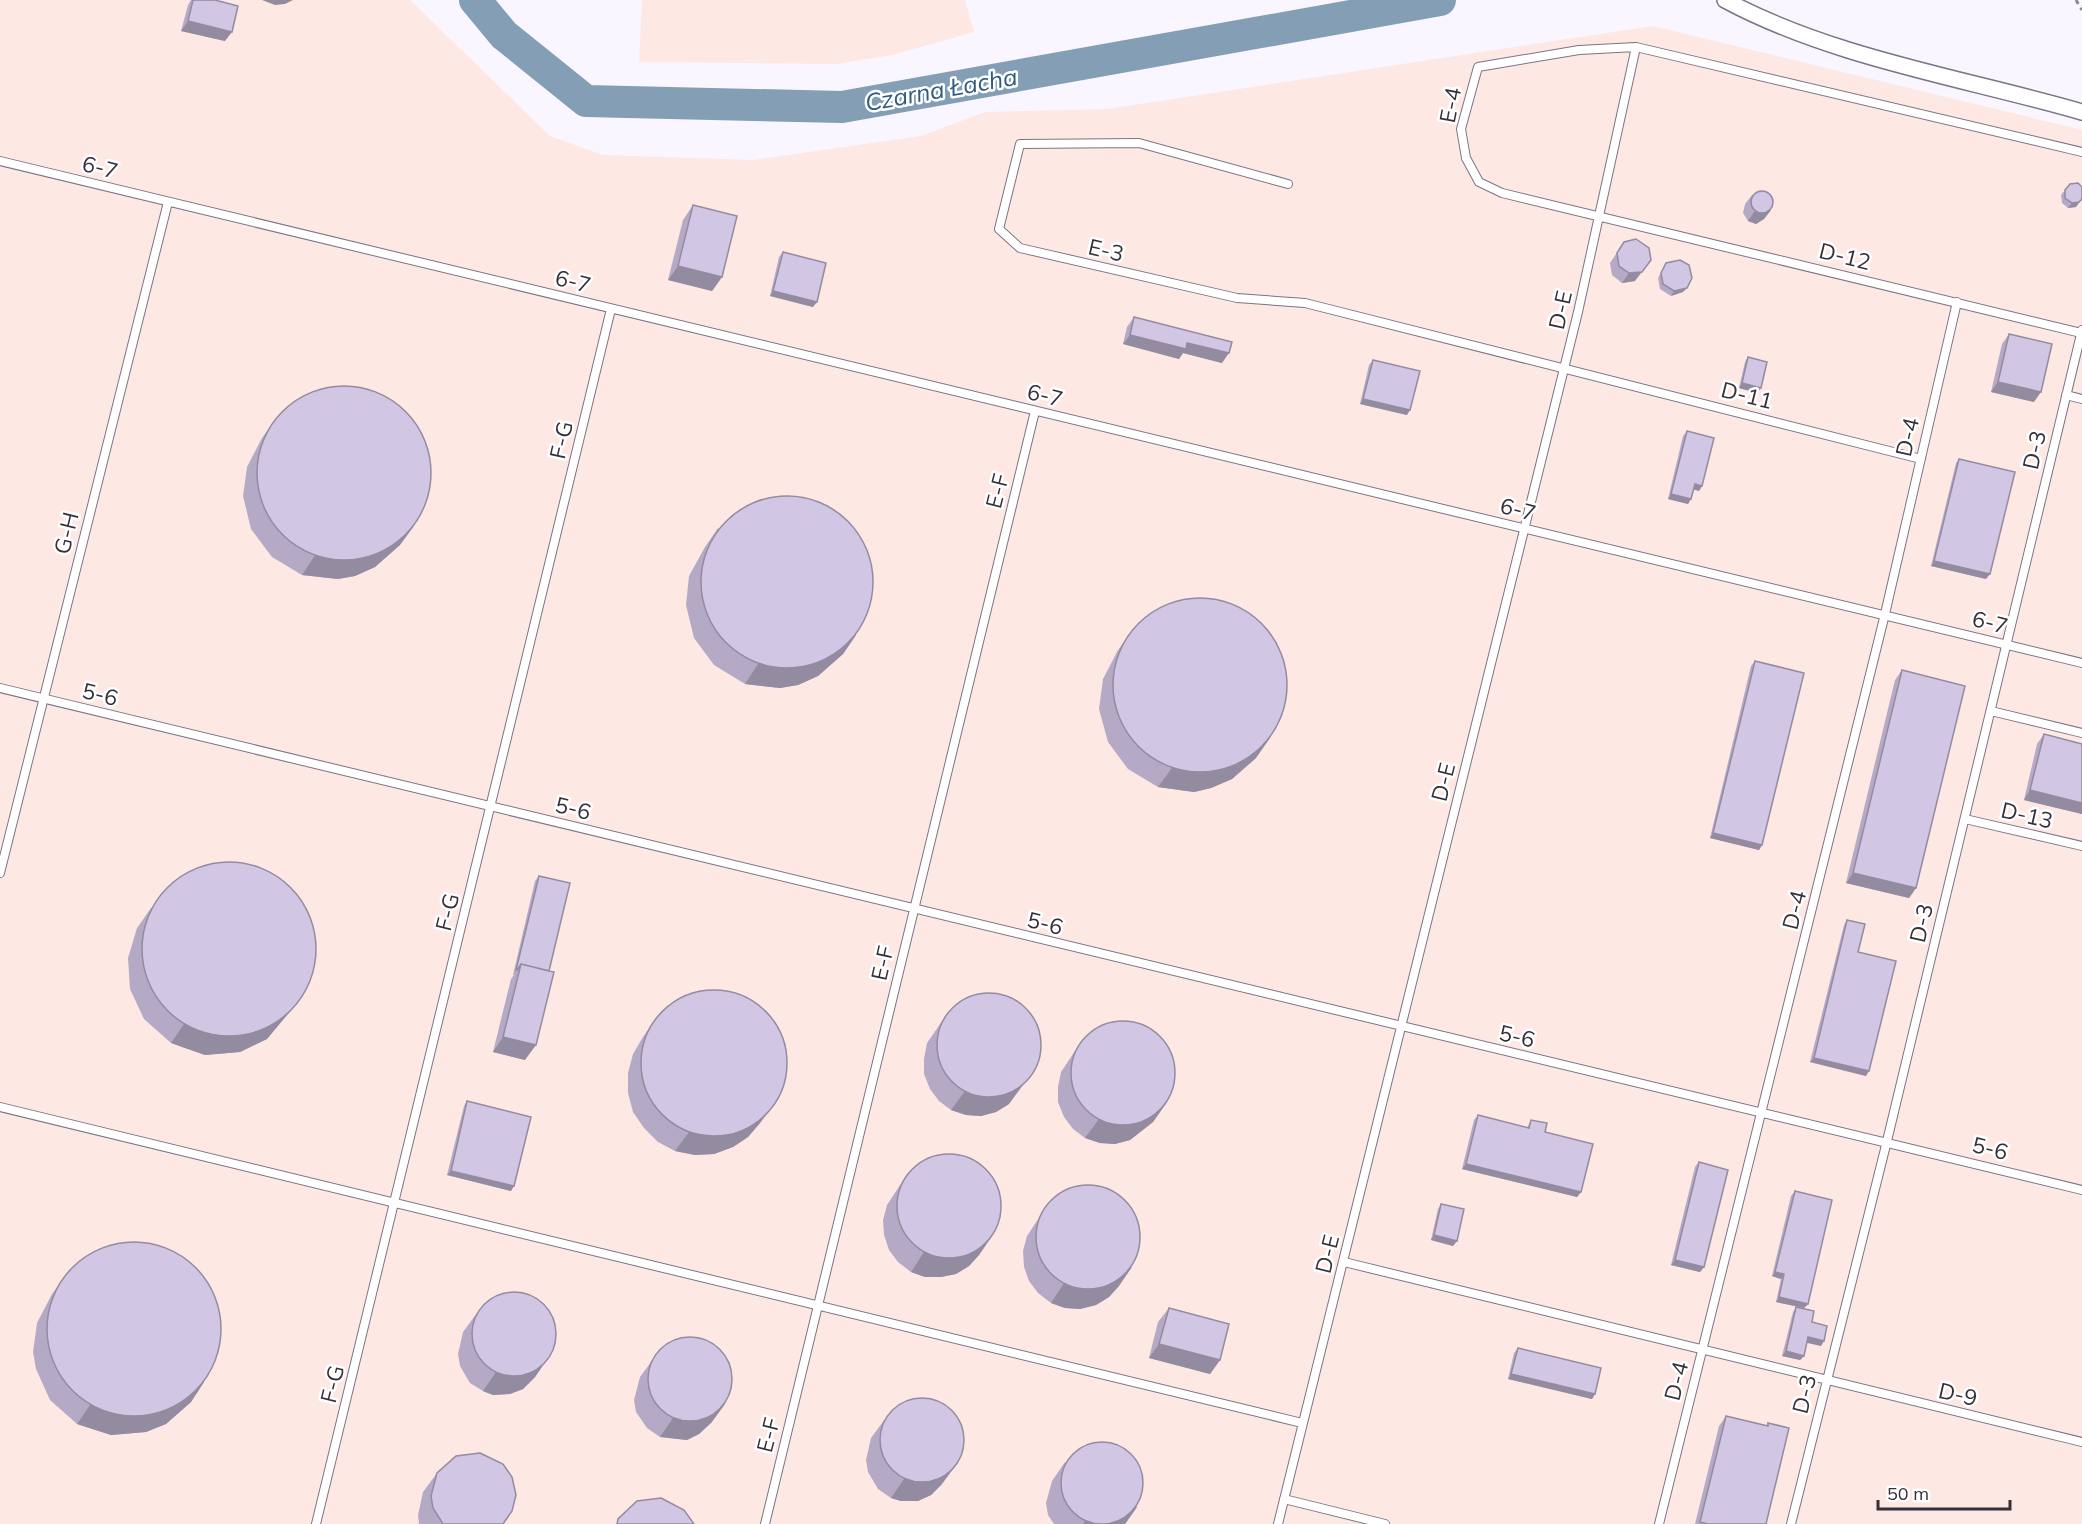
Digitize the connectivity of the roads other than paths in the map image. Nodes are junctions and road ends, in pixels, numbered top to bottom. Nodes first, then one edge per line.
1 (1725, 0) edge
2 (1636, 47) junction
3 (2082, 112) edge
4 (2082, 152) edge
5 (0, 161) edge
6 (1288, 184) dead end
7 (168, 202) junction
8 (1600, 215) junction
9 (1957, 302) junction
10 (611, 309) junction
11 (2081, 331) edge
12 (1565, 367) junction
13 (2066, 395) junction
14 (2082, 399) edge
15 (1035, 411) junction
16 (1921, 459) junction
17 (1525, 529) junction
18 (1885, 614) junction
19 (2007, 644) junction
20 (2082, 663) edge
21 (0, 688) edge
22 (43, 698) junction
23 (1991, 711) junction
24 (2082, 733) edge
25 (492, 807) junction
26 (1965, 819) junction
27 (2082, 846) edge
28 (0, 873) edge
29 (914, 910) junction
30 (1401, 1028) junction
31 (0, 1107) edge
32 (1763, 1112) junction
33 (1887, 1141) junction
34 (2082, 1190) edge
35 (395, 1203) junction
36 (1344, 1262) junction
37 (819, 1305) junction
38 (1702, 1351) junction
39 (1826, 1381) junction
40 (1302, 1423) junction
41 (2082, 1442) edge
42 (1284, 1499) junction
43 (316, 1524) edge
44 (765, 1524) edge
45 (1278, 1524) edge
46 (1385, 1524) edge
47 (1659, 1524) edge
48 (1791, 1524) edge

1 - 3 street
2 - 4 lane
2 - 8 lane, D-E
2 - 8 lane, E-4
5 - 7 lane, 6-7
6 - 12 lane, E-3
7 - 10 lane, 6-7
7 - 22 lane, G-H
8 - 9 lane, D-12
8 - 12 lane, D-E
9 - 11 lane, D-12
9 - 16 lane, D-4
10 - 15 lane, 6-7
10 - 25 lane, F-G
11 - 13 lane, D-3
12 - 16 lane, D-11
12 - 17 lane, D-E
13 - 14 lane
13 - 19 lane, D-3
15 - 17 lane, 6-7
15 - 29 lane, E-F
16 - 18 lane, D-4
17 - 18 lane, 6-7
17 - 30 lane, D-E
18 - 19 lane, 6-7
18 - 32 lane, D-4
19 - 20 lane, 6-7
19 - 23 lane, D-3
21 - 22 lane, 5-6
22 - 25 lane, 5-6
22 - 28 lane, G-H
23 - 24 lane
23 - 26 lane, D-3
25 - 29 lane, 5-6
25 - 35 lane, F-G
26 - 27 lane, D-13
26 - 33 lane, D-3
29 - 30 lane, 5-6
29 - 37 lane, E-F
30 - 32 lane, 5-6
30 - 36 lane, D-E
31 - 35 lane
32 - 33 lane, 5-6
32 - 38 lane, D-4
33 - 34 lane, 5-6
33 - 39 lane, D-3
35 - 37 lane
35 - 43 lane, F-G
36 - 38 lane, D-9
36 - 40 lane, D-E
37 - 40 lane
37 - 44 lane, E-F
38 - 39 lane, D-9
38 - 47 lane, D-4
39 - 41 lane, D-9
39 - 48 lane, D-3
40 - 42 lane, D-E
42 - 45 lane, D-E
42 - 46 lane

